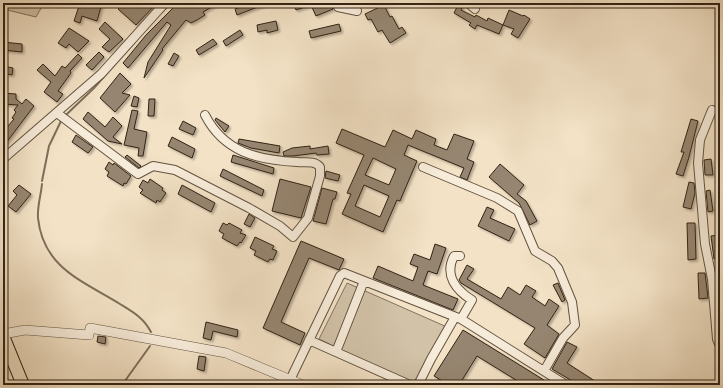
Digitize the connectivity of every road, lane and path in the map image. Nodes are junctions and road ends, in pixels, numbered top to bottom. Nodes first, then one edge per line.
1 (165, 3) edge
2 (336, 3) edge
3 (468, 3) edge
4 (475, 9) dead end
5 (357, 11) dead end
6 (712, 110) dead end
7 (57, 113) junction
8 (205, 115) dead end
9 (3, 159) edge
10 (423, 167) dead end
11 (460, 256) dead end
12 (364, 281) junction
13 (458, 318) junction
14 (3, 335) edge
15 (309, 340) junction
16 (720, 346) edge
17 (336, 352) junction
18 (544, 371) junction
19 (290, 380) junction
20 (23, 385) edge
21 (303, 385) edge
22 (410, 385) edge
23 (418, 385) edge
24 (566, 385) edge

1 - 7 street
2 - 5 street
3 - 4 street
6 - 16 street
7 - 8 street
7 - 9 street
10 - 18 street
11 - 13 street
12 - 13 street
12 - 15 street
12 - 17 street
13 - 18 street
13 - 23 street
14 - 19 street
14 - 20 main road
15 - 17 street
15 - 19 street
17 - 22 street
18 - 24 street
19 - 21 street

